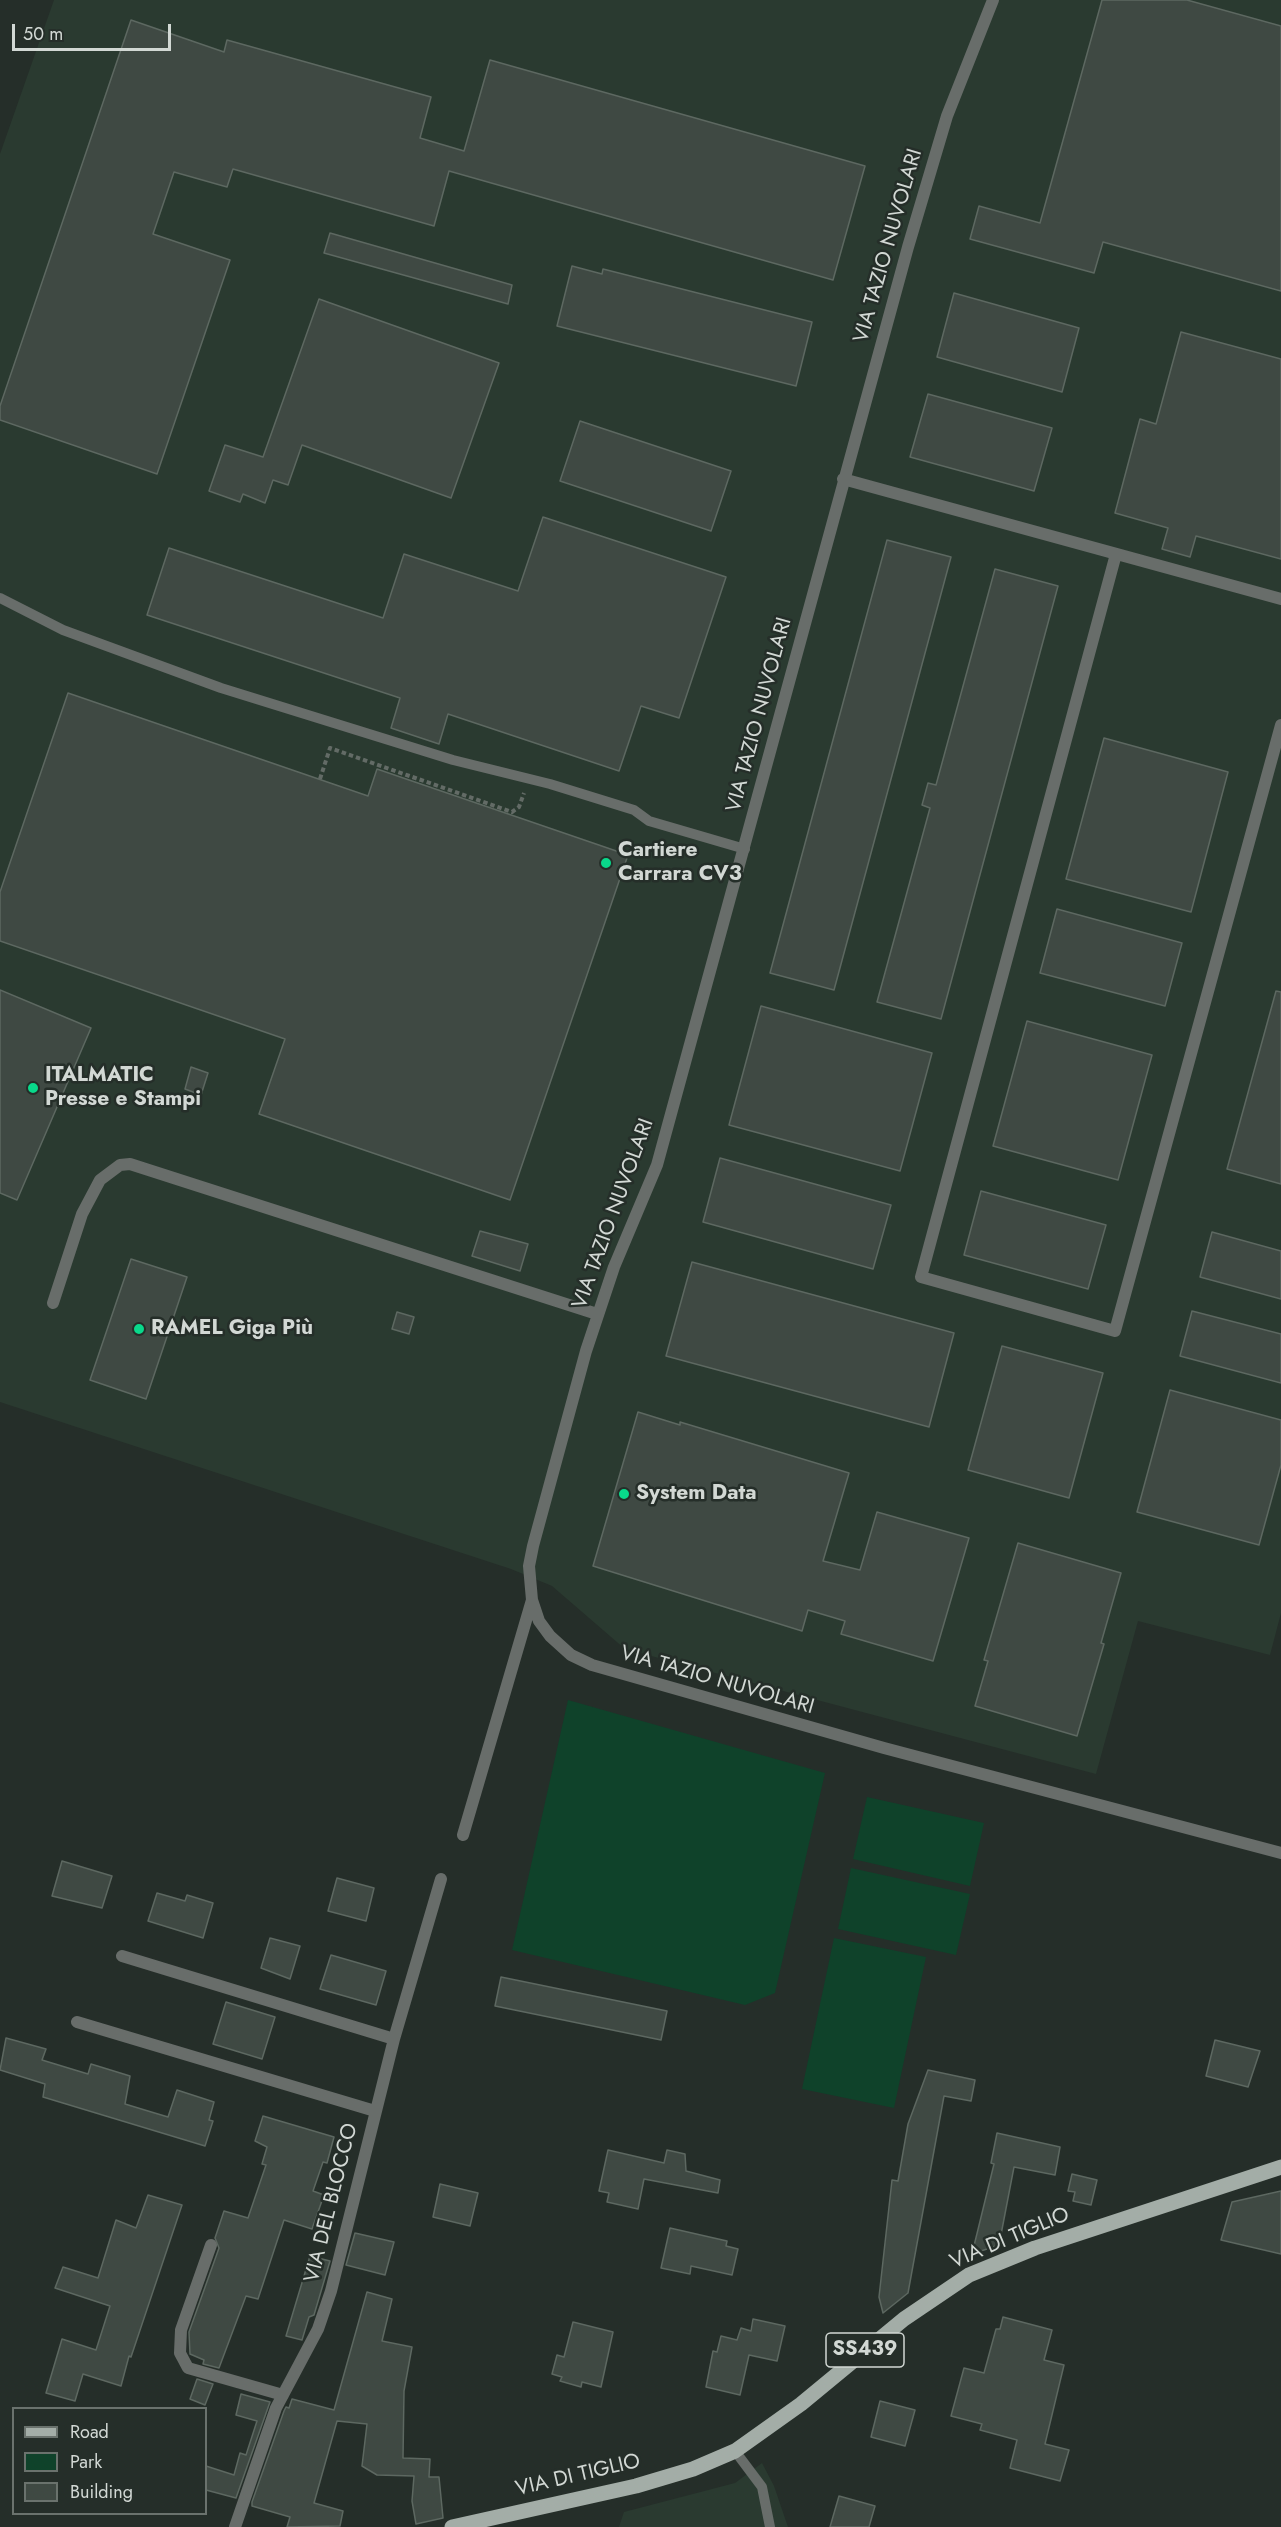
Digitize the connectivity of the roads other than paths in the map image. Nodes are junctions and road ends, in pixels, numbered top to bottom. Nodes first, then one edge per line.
1 (993, 0) edge
2 (843, 479) junction
3 (1116, 554) junction
4 (0, 598) edge
5 (1281, 599) edge
6 (1281, 724) edge
7 (745, 849) junction
8 (53, 1303) dead end
9 (597, 1314) junction
10 (532, 1600) junction
11 (463, 1835) dead end
12 (1281, 1854) edge
13 (441, 1879) dead end
14 (122, 1956) dead end
15 (77, 2022) dead end
16 (394, 2039) junction
17 (375, 2111) junction
18 (1281, 2167) edge
19 (211, 2244) dead end
20 (283, 2395) junction
21 (735, 2451) junction
22 (236, 2527) edge
23 (452, 2527) edge
24 (770, 2527) edge

1 - 2 street, VIA TAZIO NUVOLARI
2 - 3 street
2 - 7 street, VIA TAZIO NUVOLARI
3 - 5 street
3 - 6 street
4 - 7 lane
7 - 9 street, VIA TAZIO NUVOLARI
8 - 9 street
9 - 10 street, VIA TAZIO NUVOLARI
10 - 11 street
10 - 12 street, VIA TAZIO NUVOLARI
13 - 16 street, VIA DEL BLOCCO
14 - 16 street
15 - 17 street
16 - 17 street, VIA DEL BLOCCO
17 - 20 street, VIA DEL BLOCCO
18 - 21 main road, VIA DI TIGLIO / SS439
19 - 20 street
20 - 22 street, VIA DEL BLOCCO
21 - 23 main road, VIA DI TIGLIO / SS439
21 - 24 lane

